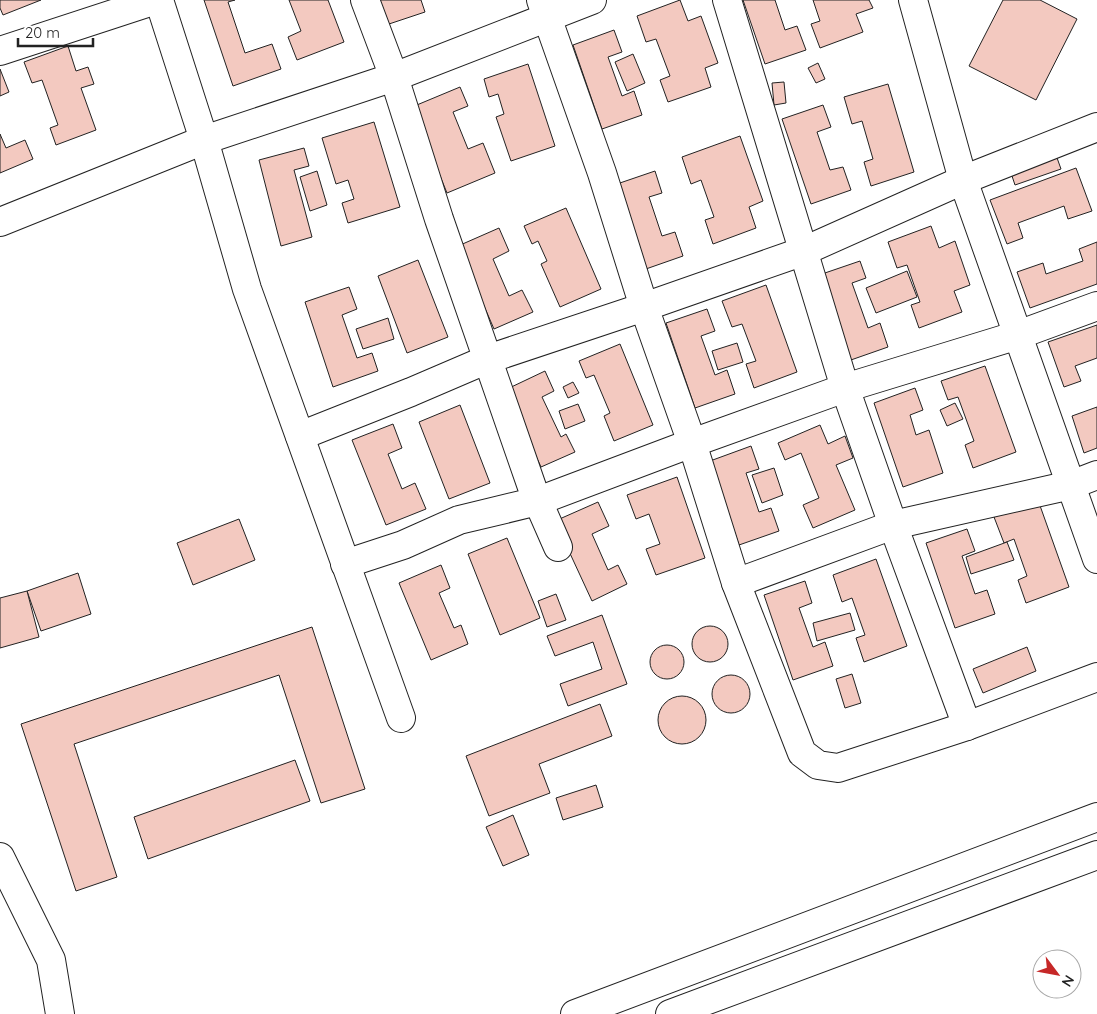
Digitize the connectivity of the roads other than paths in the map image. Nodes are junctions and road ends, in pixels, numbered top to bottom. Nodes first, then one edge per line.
1 (157, 0) edge
2 (365, 0) edge
3 (592, 0) edge
4 (727, 0) edge
5 (913, 0) edge
6 (544, 9) edge
7 (0, 51) edge
8 (394, 77) junction
9 (1097, 127) edge
10 (204, 140) junction
11 (962, 180) junction
12 (0, 222) edge
13 (804, 251) junction
14 (1097, 306) edge
15 (644, 307) junction
16 (1018, 335) junction
17 (488, 359) junction
18 (845, 388) junction
19 (300, 436) junction
20 (692, 443) junction
21 (1097, 475) edge
22 (1071, 485) junction
23 (538, 501) junction
24 (893, 525) junction
25 (558, 547) dead end
26 (1097, 559) edge
27 (345, 564) junction
28 (736, 583) junction
29 (1097, 677) edge
30 (401, 718) dead end
31 (967, 726) junction
32 (1097, 817) edge
33 (1097, 855) edge
34 (0, 857) edge
35 (60, 1014) edge
36 (575, 1014) edge
37 (670, 1014) edge

1 - 7 main road
1 - 10 main road
2 - 8 main road
3 - 6 main road
4 - 13 main road
5 - 11 main road
6 - 8 main road
6 - 15 main road
8 - 10 main road
8 - 17 main road
9 - 11 main road
10 - 12 main road
10 - 19 main road
11 - 13 main road
11 - 16 main road
13 - 15 main road
13 - 18 main road
14 - 16 main road
15 - 17 main road
15 - 20 main road
16 - 18 main road
16 - 22 main road
17 - 19 main road
17 - 23 main road
18 - 20 main road
18 - 24 main road
19 - 27 main road
20 - 23 main road
20 - 28 main road
21 - 22 main road
22 - 24 main road
22 - 26 main road
23 - 25 main road
23 - 27 main road
24 - 28 main road
24 - 31 main road
27 - 30 main road
28 - 31 main road
29 - 31 main road
32 - 36 main road
33 - 37 main road
34 - 35 main road

